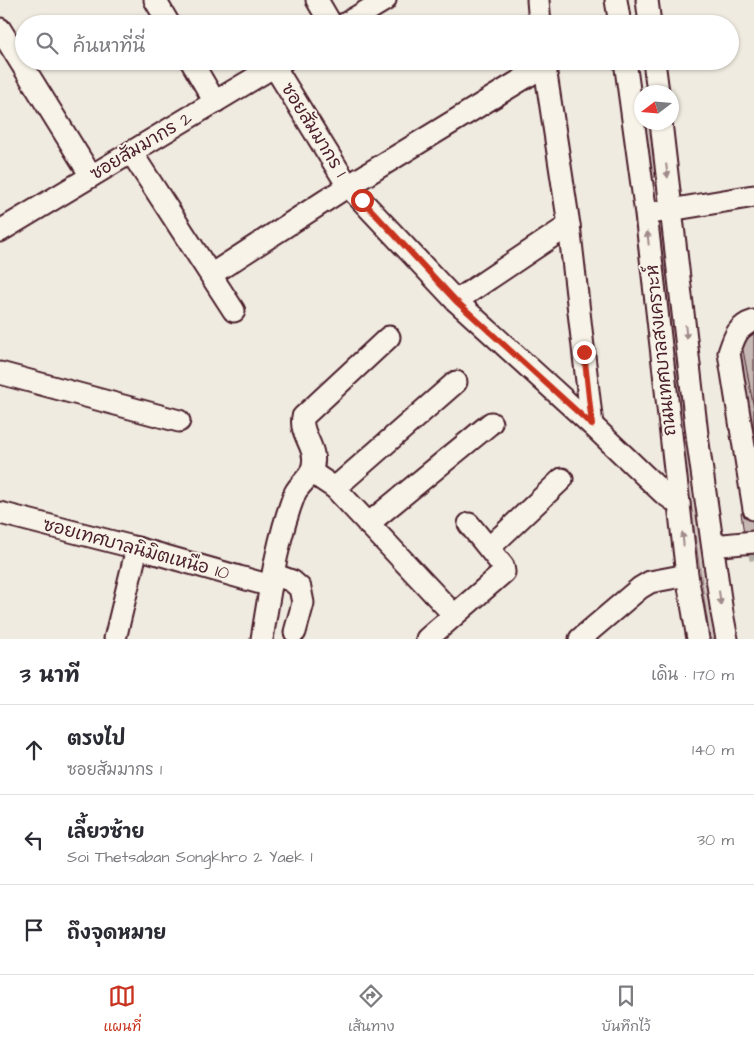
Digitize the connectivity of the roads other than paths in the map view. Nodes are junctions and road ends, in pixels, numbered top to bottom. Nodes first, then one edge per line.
1 (155, 0) edge
2 (318, 0) edge
3 (385, 0) edge
4 (538, 0) edge
5 (616, 0) edge
6 (647, 0) edge
7 (164, 15) edge
8 (326, 15) edge
9 (360, 15) edge
10 (539, 15) edge
11 (618, 15) edge
12 (649, 15) edge
13 (0, 29) edge
14 (15, 53) edge
15 (25, 70) edge
16 (196, 70) edge
17 (269, 70) edge
18 (282, 70) edge
19 (534, 70) edge
20 (545, 70) edge
21 (626, 70) edge
22 (655, 70) edge
23 (657, 85) edge
24 (215, 102) junction
25 (663, 130) edge
26 (131, 152) junction
27 (91, 176) junction
28 (348, 186) junction
29 (754, 196) edge
30 (672, 210) junction
31 (646, 214) junction
32 (569, 225) junction
33 (0, 231) edge
34 (212, 274) junction
35 (456, 301) junction
36 (234, 311) dead end
37 (754, 321) edge
38 (389, 337) dead end
39 (0, 373) edge
40 (456, 382) dead end
41 (179, 420) dead end
42 (492, 423) dead end
43 (592, 425) junction
44 (311, 472) junction
45 (562, 479) dead end
46 (335, 488) junction
47 (679, 504) junction
48 (754, 509) edge
49 (0, 513) edge
50 (368, 524) junction
51 (469, 524) dead end
52 (754, 542) edge
53 (712, 546) junction
54 (137, 548) junction
55 (489, 548) junction
56 (687, 575) junction
57 (272, 580) junction
58 (454, 615) junction
59 (295, 632) dead end
60 (115, 639) edge
61 (262, 639) edge
62 (427, 639) edge
63 (580, 639) edge
64 (698, 639) edge
65 (727, 639) edge

1 - 7 street
2 - 8 street
3 - 9 street
4 - 10 street
5 - 11 street
6 - 12 street
13 - 14 street
15 - 27 street
16 - 24 street
17 - 24 street, ซอยสัมมากร 2
18 - 28 street, ซอยสัมมากร 1
19 - 28 street
20 - 32 street
21 - 31 street, ถนนเทศบาลสงเคราะห์
22 - 23 street
24 - 26 street, ซอยสัมมากร 2
25 -> 30 street, ถนนเทศบาลสงเคราะห์
26 - 27 street, ซอยสัมมากร 2
26 - 34 street
27 - 33 street, ซอยสัมมากร 2
28 - 34 street
28 - 35 street, ซอยสัมมากร 1
29 - 30 street
30 - 31 street
30 -> 53 street, ถนนเทศบาลสงเคราะห์
47 -> 31 street, ถนนเทศบาลสงเคราะห์
32 - 35 street
32 - 43 street
34 - 36 street
35 - 43 street, ซอยสัมมากร 1
37 - 48 street
38 - 44 street
39 - 41 street
40 - 46 street
42 - 50 street
43 - 47 street, ซอยสัมมากร 1
44 - 46 street
44 - 57 street
45 - 55 street
46 - 50 street
56 -> 47 street, ถนนเทศบาลสงเคราะห์
49 - 54 street, ซอยเทศบาลนิมิตเหนือ 10
50 - 58 street
51 - 55 street
52 - 53 street
53 -> 65 street, ถนนเทศบาลสงเคราะห์
54 - 57 street, ซอยเทศบาลนิมิตเหนือ 10
54 - 60 street
55 - 58 street
56 - 63 street
56 - 64 street, ถนนเทศบาลสงเคราะห์
57 - 59 street, ซอยเทศบาลนิมิตเหนือ 10
57 - 61 street
58 - 62 street

